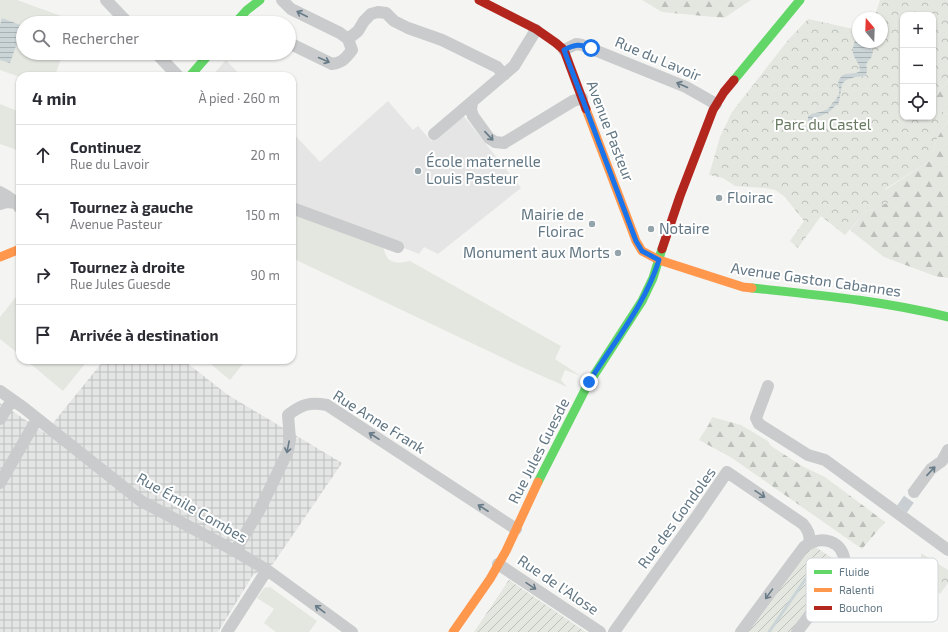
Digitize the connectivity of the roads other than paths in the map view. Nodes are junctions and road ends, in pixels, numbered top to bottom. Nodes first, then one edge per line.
1 (106, 0) edge
2 (260, 0) edge
3 (282, 0) edge
4 (478, 0) edge
5 (800, 0) edge
6 (121, 16) edge
7 (246, 16) edge
8 (536, 30) junction
9 (348, 39) junction
10 (296, 46) edge
11 (564, 50) junction
12 (163, 60) edge
13 (204, 60) edge
14 (174, 72) edge
15 (193, 72) edge
16 (504, 75) junction
17 (582, 98) junction
18 (472, 102) junction
19 (716, 104) junction
20 (434, 134) dead end
21 (0, 192) edge
22 (0, 204) edge
23 (16, 204) edge
24 (16, 205) edge
25 (296, 209) edge
26 (398, 247) dead end
27 (16, 251) edge
28 (0, 257) edge
29 (659, 260) junction
30 (948, 317) edge
31 (768, 386) dead end
32 (0, 391) edge
33 (12, 400) junction
34 (0, 419) edge
35 (37, 419) junction
36 (948, 450) edge
37 (0, 483) edge
38 (914, 492) tunnel mouth
39 (516, 529) junction
40 (809, 543) junction
41 (948, 550) edge
42 (235, 551) junction
43 (844, 558) edge
44 (498, 564) junction
45 (267, 570) junction
46 (806, 620) edge
47 (227, 632) edge
48 (352, 632) edge
49 (453, 632) edge
50 (600, 632) edge
51 (614, 632) edge
52 (741, 632) edge
53 (797, 632) edge

1 - 6 street
2 - 7 street
9 -> 3 street
4 - 8 street
5 - 19 street, Rue Jules Guesde
8 - 11 street
8 - 16 street
10 -> 9 street
9 - 16 street
11 - 17 street, Avenue Pasteur
19 -> 11 street, Rue du Lavoir
12 - 14 street
13 - 15 street
16 - 18 street
18 -> 17 street
17 - 29 street, Avenue Pasteur
18 - 20 street
19 - 29 street, Rue Jules Guesde
21 - 23 street
22 - 24 street
25 - 26 street
27 - 28 street
29 - 30 street, Avenue Gaston Cabannes
29 - 39 street, Rue Jules Guesde
31 - 41 street
32 - 33 street, Rue Émile Combes
33 - 34 street
33 - 35 street, Rue Émile Combes
35 - 37 street
35 - 42 street, Rue Émile Combes
38 -> 36 street
39 -> 42 street, Rue Anne Frank
39 - 44 street, Rue Jules Guesde
40 - 43 street
51 -> 40 street, Rue des Gondoles
40 -> 52 street
42 - 45 street, Rue Émile Combes
44 - 49 street, Rue Jules Guesde
44 -> 50 street, Rue de l'Alose
45 - 47 street
48 -> 45 street, Rue Émile Combes
46 - 53 street

